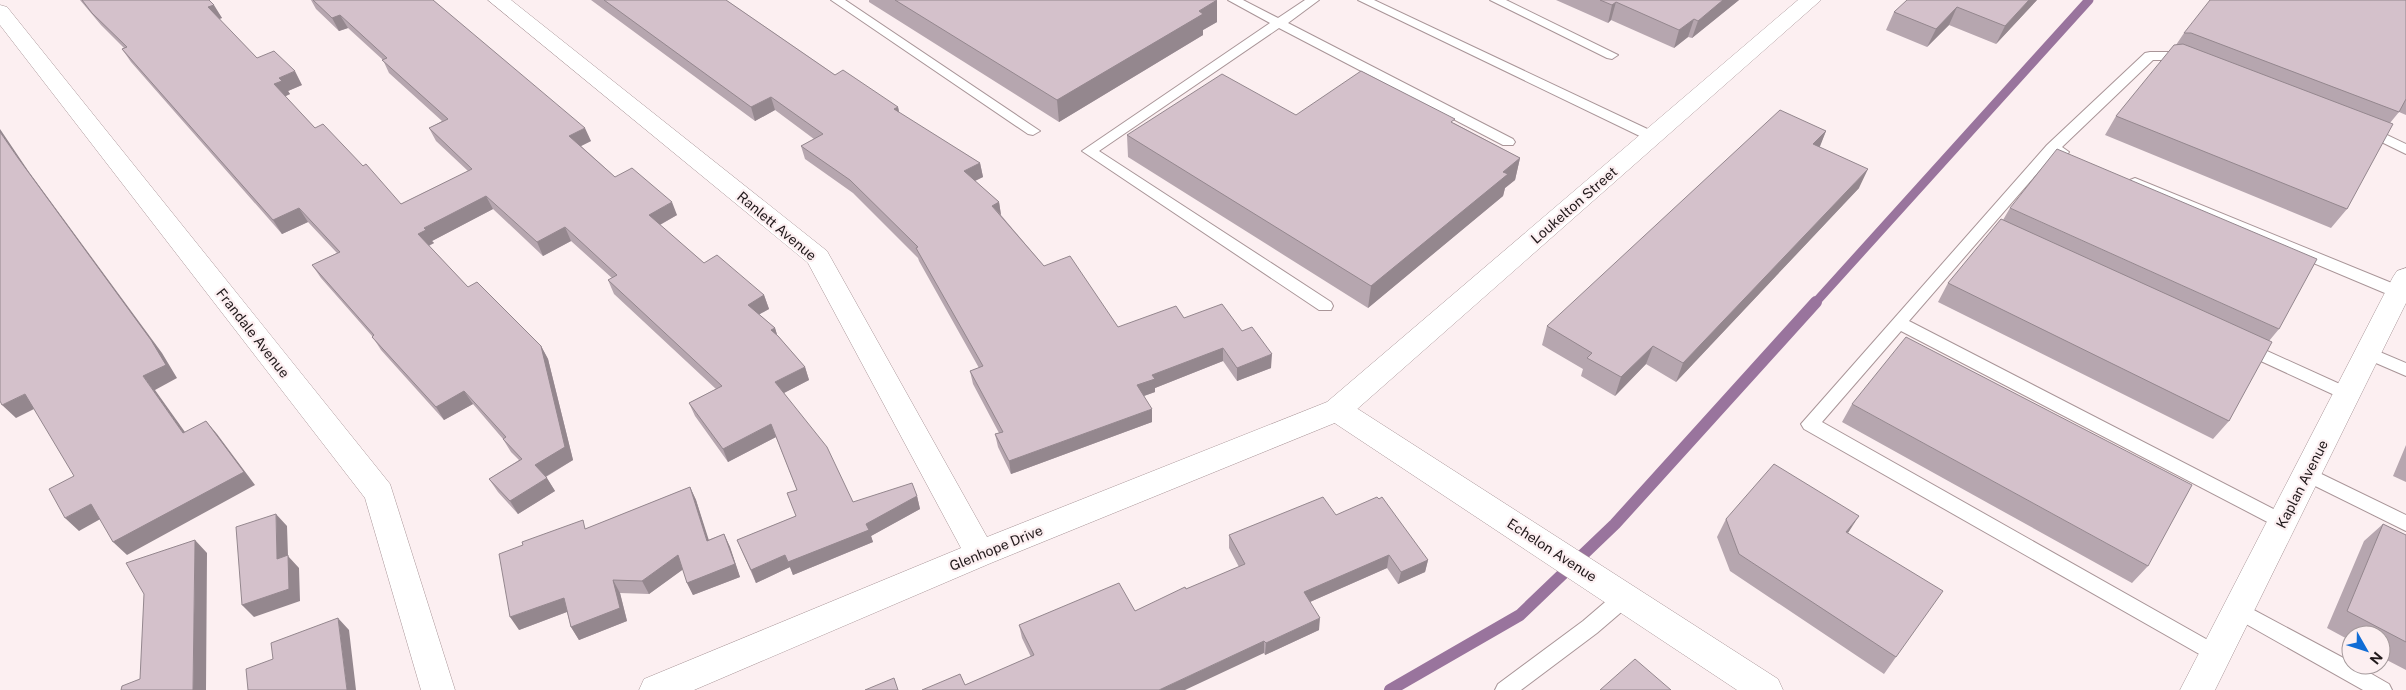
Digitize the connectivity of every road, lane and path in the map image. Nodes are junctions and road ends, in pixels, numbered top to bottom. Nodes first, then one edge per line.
1 (498, 0) edge
2 (837, 0) edge
3 (1234, 0) edge
4 (1313, 0) edge
5 (1496, 0) edge
6 (1811, 0) edge
7 (1367, 1) edge
8 (0, 11) edge
9 (1279, 23) junction
10 (1612, 56) dead end
11 (2201, 66) edge
12 (2354, 125) edge
13 (1033, 131) dead end
14 (1653, 137) junction
15 (1508, 142) dead end
16 (2052, 148) junction
17 (2406, 150) edge
18 (2079, 159) edge
19 (2125, 178) edge
20 (1983, 226) junction
21 (2001, 235) edge
22 (2402, 285) edge
23 (1325, 306) dead end
24 (1898, 323) junction
25 (2232, 341) edge
26 (2368, 353) junction
27 (2406, 370) edge
28 (2347, 394) junction
29 (1337, 410) junction
30 (2307, 474) junction
31 (2283, 522) junction
32 (2406, 523) edge
33 (980, 554) junction
34 (1625, 597) junction
35 (2237, 609) junction
36 (2215, 654) junction
37 (438, 690) edge
38 (656, 690) edge
39 (1505, 690) edge
40 (1766, 690) edge
41 (2197, 690) edge
42 (2382, 690) edge

1 - 33 street, Ranlett Avenue
2 - 13 lane
3 - 9 lane
4 - 9 lane
5 - 10 lane
6 - 14 street, Loukelton Street
7 - 14 lane
8 - 37 street, Frandale Avenue
9 - 15 lane
9 - 23 lane
11 - 16 lane
12 - 17 lane
14 - 29 street, Loukelton Street
16 - 18 lane
16 - 20 lane
19 - 22 lane
20 - 21 lane
20 - 24 lane
22 - 26 street, Kaplan Avenue
24 - 31 lane
24 - 36 lane
25 - 28 lane
26 - 27 lane
26 - 28 street, Kaplan Avenue
28 - 30 street, Kaplan Avenue
29 - 33 street, Glenhope Drive
29 - 34 street, Echelon Avenue
30 - 31 street, Kaplan Avenue
30 - 32 lane
31 - 35 street, Kaplan Avenue
33 - 38 street, Glenhope Drive
34 - 39 lane
34 - 40 street, Echelon Avenue
35 - 36 street, Kaplan Avenue
35 - 42 lane
36 - 41 street, Kaplan Avenue

